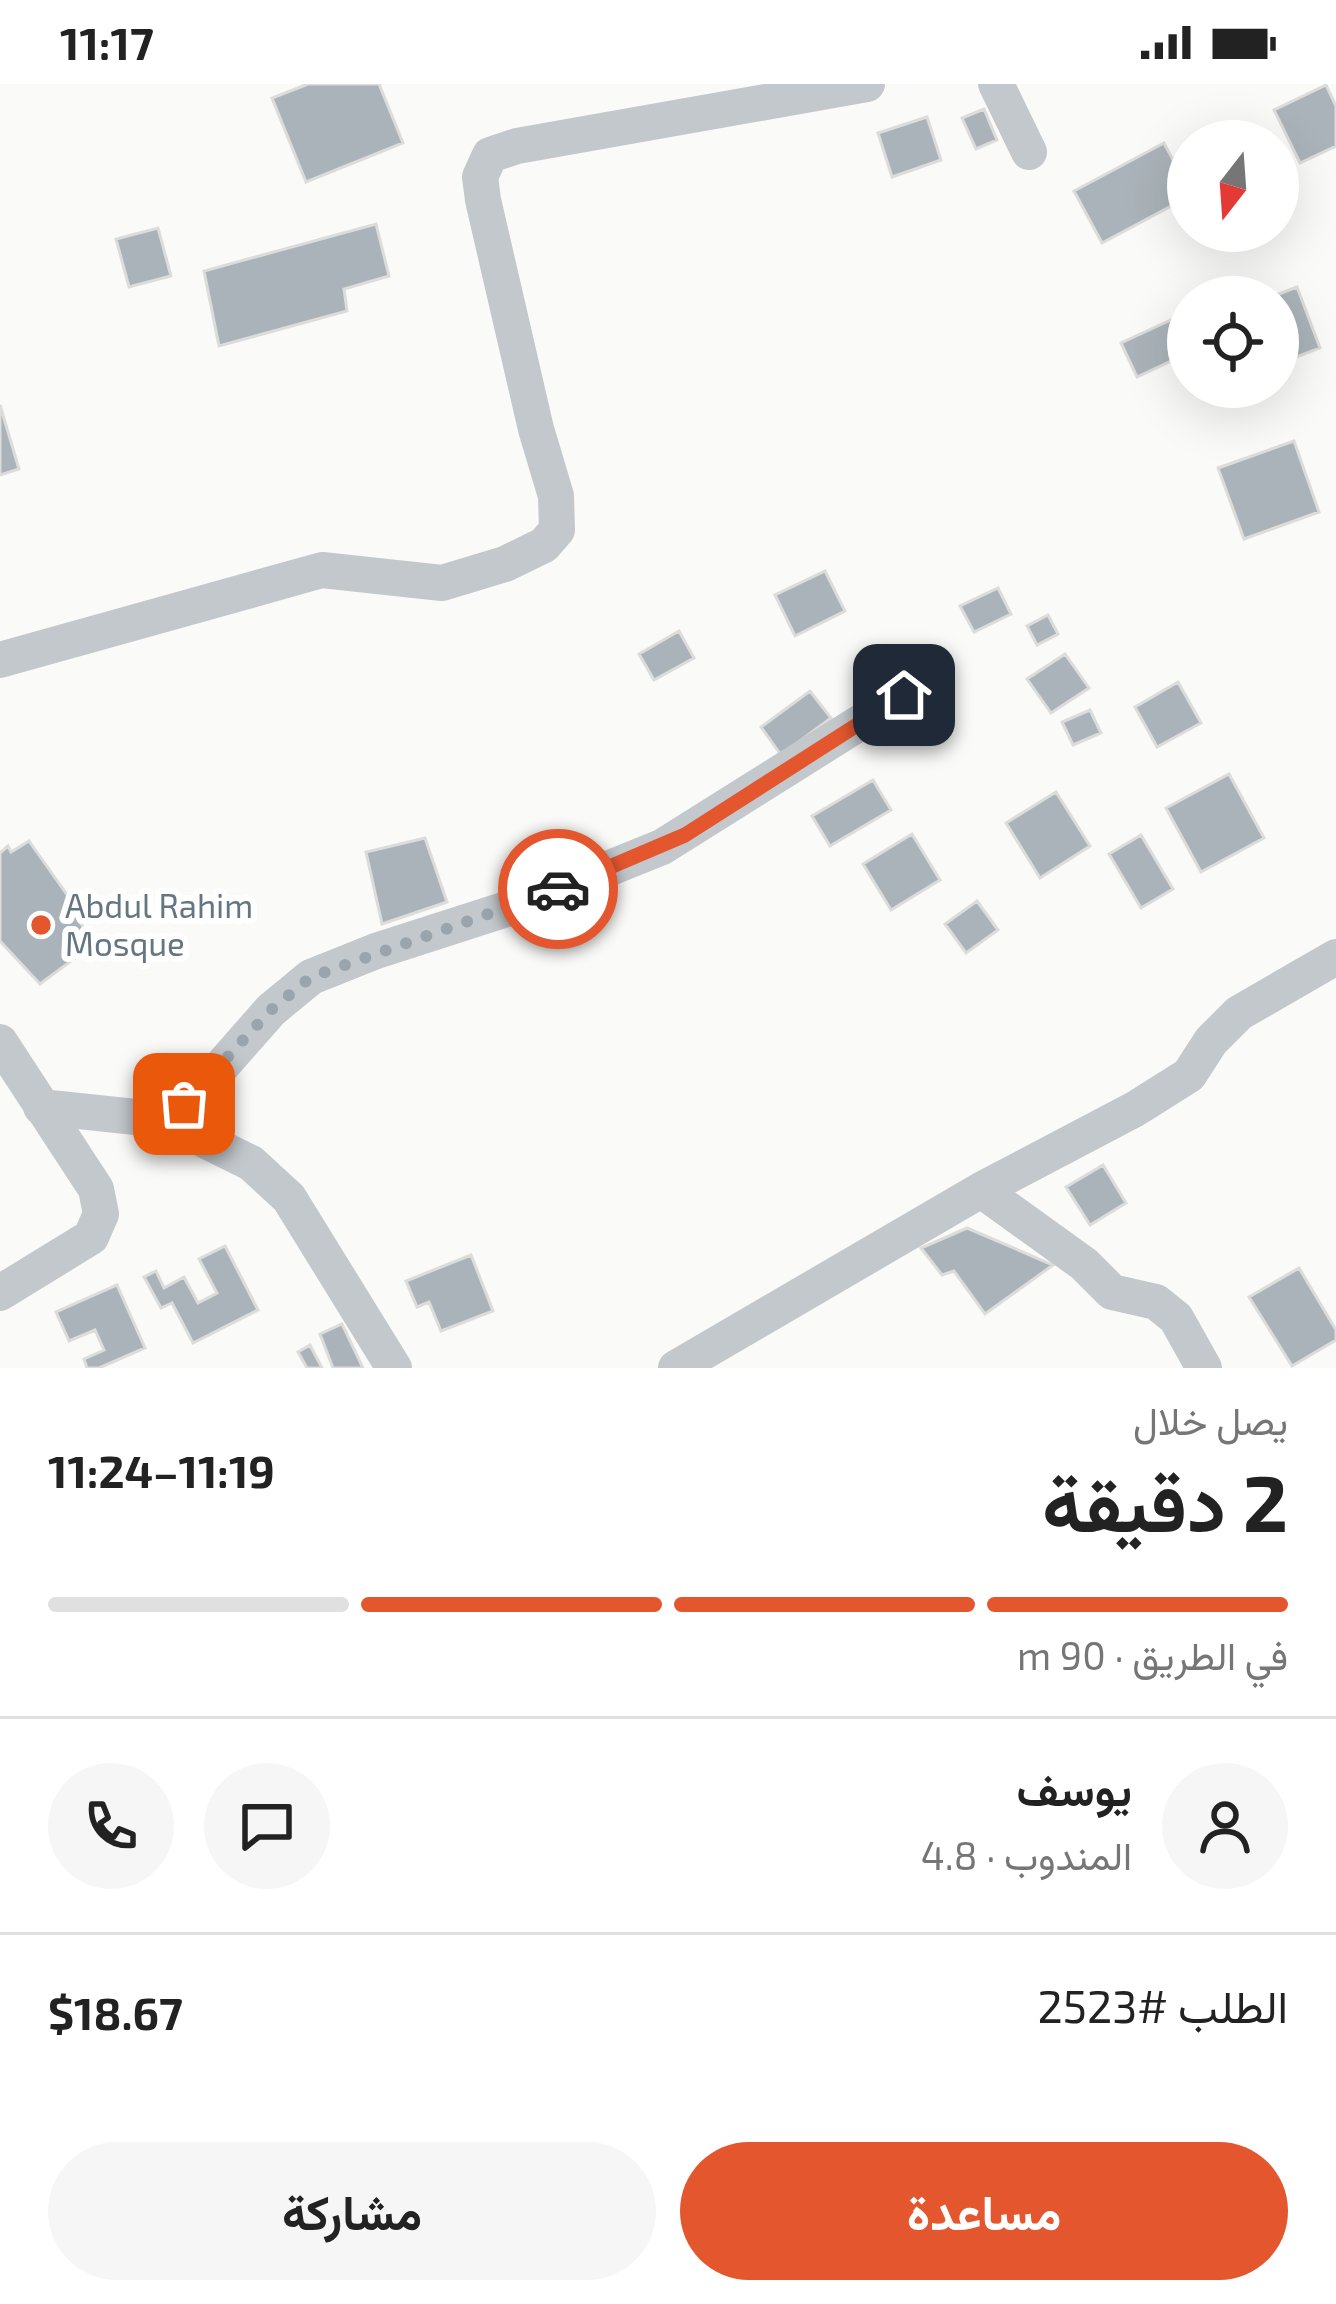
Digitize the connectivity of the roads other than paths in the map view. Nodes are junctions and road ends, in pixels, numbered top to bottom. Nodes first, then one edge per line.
1 (867, 84) edge
2 (996, 84) edge
3 (1029, 152) dead end
4 (0, 660) edge
5 (904, 695) dead end
6 (1336, 957) edge
7 (0, 1042) edge
8 (40, 1107) junction
9 (164, 1120) junction
10 (981, 1190) junction
11 (0, 1293) edge
12 (394, 1368) edge
13 (676, 1368) edge
14 (1204, 1368) edge

1 - 4 street
2 - 3 street
5 - 9 street
6 - 10 street
7 - 8 street
8 - 9 street
8 - 11 street
9 - 12 street
10 - 13 street
10 - 14 street

